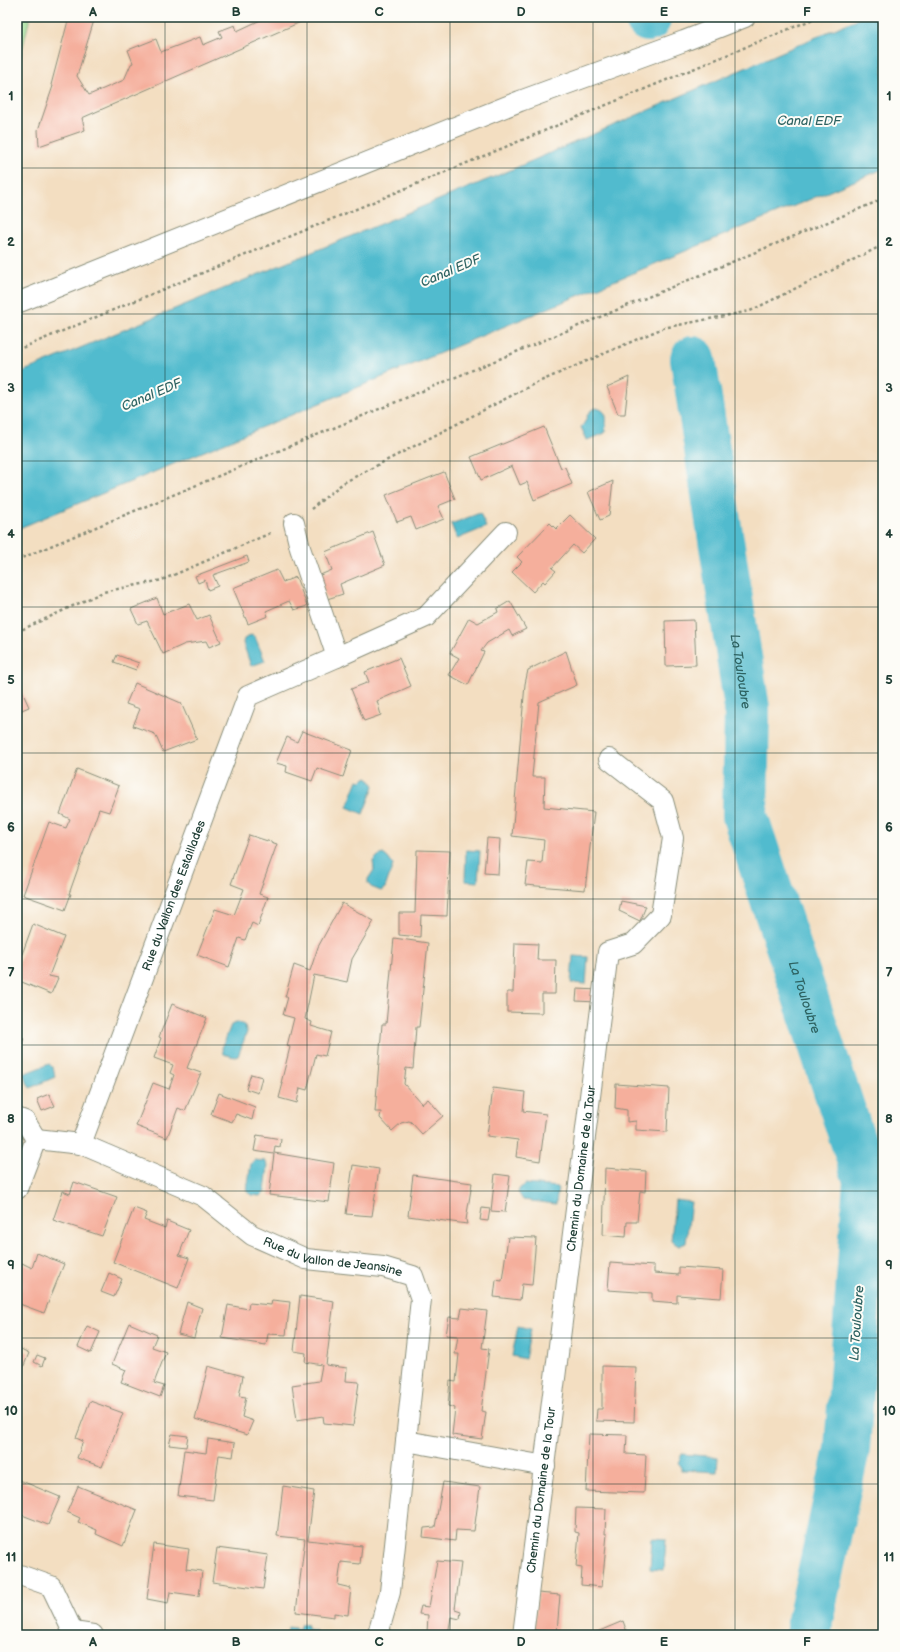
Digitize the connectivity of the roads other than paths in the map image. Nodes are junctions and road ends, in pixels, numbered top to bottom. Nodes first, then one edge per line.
1 (745, 17) edge
2 (17, 303) edge
3 (294, 523) road end
4 (506, 532) dead end
5 (337, 657) junction
6 (608, 759) dead end
7 (17, 1118) edge
8 (36, 1139) junction
9 (81, 1144) junction
10 (17, 1189) edge
11 (406, 1442) junction
12 (546, 1466) junction
13 (17, 1574) edge
14 (72, 1633) edge
15 (93, 1635) edge
16 (376, 1635) edge
17 (523, 1635) edge

1 - 2 street
3 - 5 street
4 - 5 street, Rue du Vallon des Estaillades
5 - 9 street, Rue du Vallon des Estaillades
6 - 12 street, Chemin du Domaine de la Tour
7 - 8 street
8 - 9 street
8 - 10 street
9 - 11 street, Rue du Vallon de Jeansine
11 - 12 street
11 - 16 street, Rue du Vallon de Jeansine
12 - 17 street, Chemin du Domaine de la Tour
13 - 14 street
14 - 15 street

